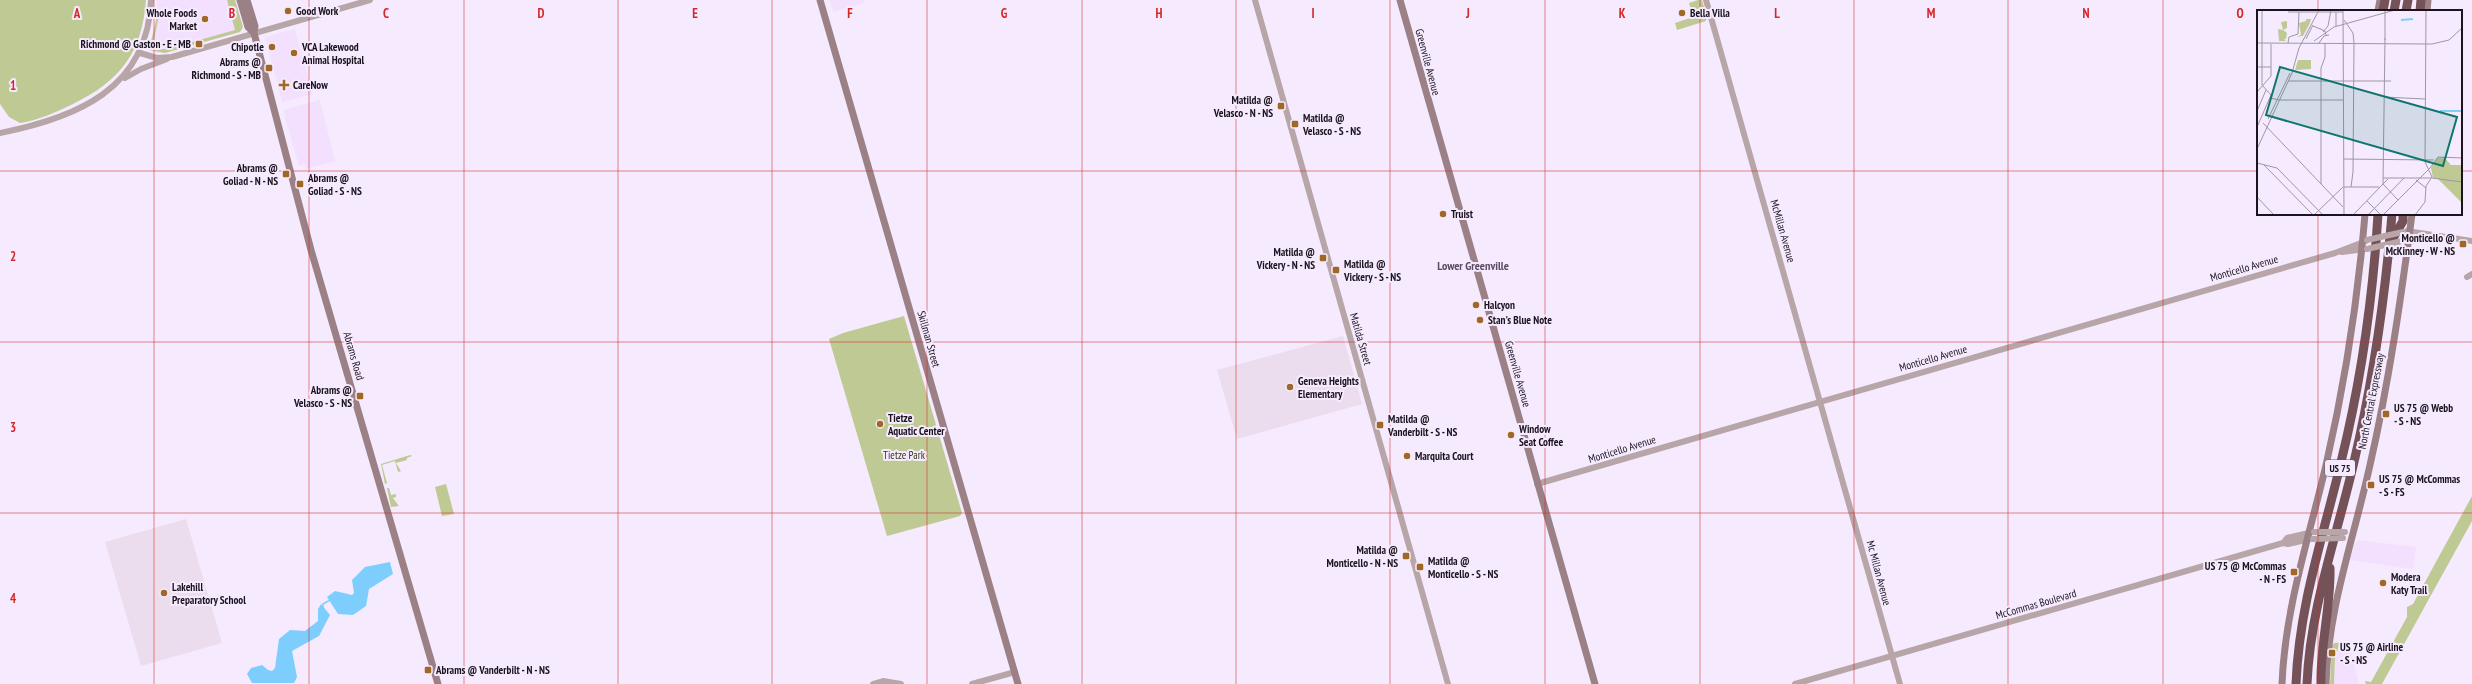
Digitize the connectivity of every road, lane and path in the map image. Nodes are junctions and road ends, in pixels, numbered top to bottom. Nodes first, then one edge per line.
1 (151, 0) edge
2 (240, 0) edge
3 (247, 0) edge
4 (370, 0) edge
5 (820, 0) edge
6 (1255, 0) edge
7 (1400, 0) edge
8 (1706, 0) edge
9 (2380, 0) edge
10 (2385, 0) edge
11 (2396, 0) edge
12 (2408, 0) edge
13 (2421, 0) edge
14 (2428, 0) edge
15 (2378, 10) edge
16 (2383, 10) edge
17 (2394, 10) edge
18 (2406, 10) edge
19 (2420, 10) edge
20 (2427, 10) edge
21 (254, 33) junction
22 (140, 52) junction
23 (172, 57) junction
24 (118, 82) junction
25 (0, 133) edge
26 (2366, 215) edge
27 (2378, 215) edge
28 (2392, 215) edge
29 (2403, 215) edge
30 (2412, 215) edge
31 (2406, 232) junction
32 (2438, 237) junction
33 (2405, 240) junction
34 (2365, 241) junction
35 (2472, 241) edge
36 (2389, 246) junction
37 (2364, 249) junction
38 (2335, 253) junction
39 (1820, 401) junction
40 (1839, 468) joint
41 (1537, 484) junction
42 (2347, 535) junction
43 (2311, 536) junction
44 (2329, 557) junction
45 (1892, 655) junction
46 (1015, 672) junction
47 (438, 684) edge
48 (873, 684) edge
49 (901, 684) edge
50 (972, 684) edge
51 (1018, 684) edge
52 (1448, 684) edge
53 (1595, 684) edge
54 (1795, 684) edge
55 (1900, 684) edge
56 (2282, 684) edge
57 (2296, 684) edge
58 (2307, 684) edge
59 (2321, 684) edge
60 (2326, 684) edge

1 - 22 street
2 - 21 main road, Abrams Road
3 - 21 main road, Abrams Road
4 - 21 street
5 - 46 main road, Skillman Street
6 - 52 street, Matilda Street
7 - 41 main road, Greenville Avenue
8 - 39 street, McMillan Avenue
9 - 15 main road
10 - 16 highway
11 - 17 highway
12 - 18 highway
13 - 19 highway
14 - 20 main road
21 - 23 street
21 - 47 main road, Abrams Road
22 - 23 street
22 - 24 street
23 - 24 street
24 - 25 street
26 - 34 main road
27 - 57 highway, North Central Expressway / US 75
28 - 36 highway, North Central Expressway / US 75
29 - 36 highway
30 - 31 main road, North Central Expressway
31 - 32 street, Monticello Avenue
31 - 33 main road, North Central Expressway
31 - 34 street, Monticello Avenue, bridge
32 - 33 street, Monticello Avenue
32 - 35 street, Monticello Avenue
33 - 37 street, Monticello Avenue, bridge
33 - 42 main road, North Central Expressway
34 - 37 main road
34 - 38 street, Monticello Avenue
36 - 44 highway, North Central Expressway / US 75
37 - 38 street, Monticello Avenue
37 - 43 main road
38 - 39 street, Monticello Avenue
39 - 40 street, McMillan Avenue
39 - 41 street, Monticello Avenue
40 - 45 street, Mc Millan Avenue
41 - 53 main road, Greenville Avenue
42 - 43 street, McCommas Boulevard, bridge
42 - 60 main road, North Central Expressway
43 - 45 street, McCommas Boulevard
43 - 56 main road
44 - 58 highway, North Central Expressway / US 75
44 - 59 highway
45 - 54 street, McCommas Boulevard
45 - 55 street, Mc Millan Avenue
46 - 50 street
46 - 51 main road, Skillman Street
48 - 49 street

